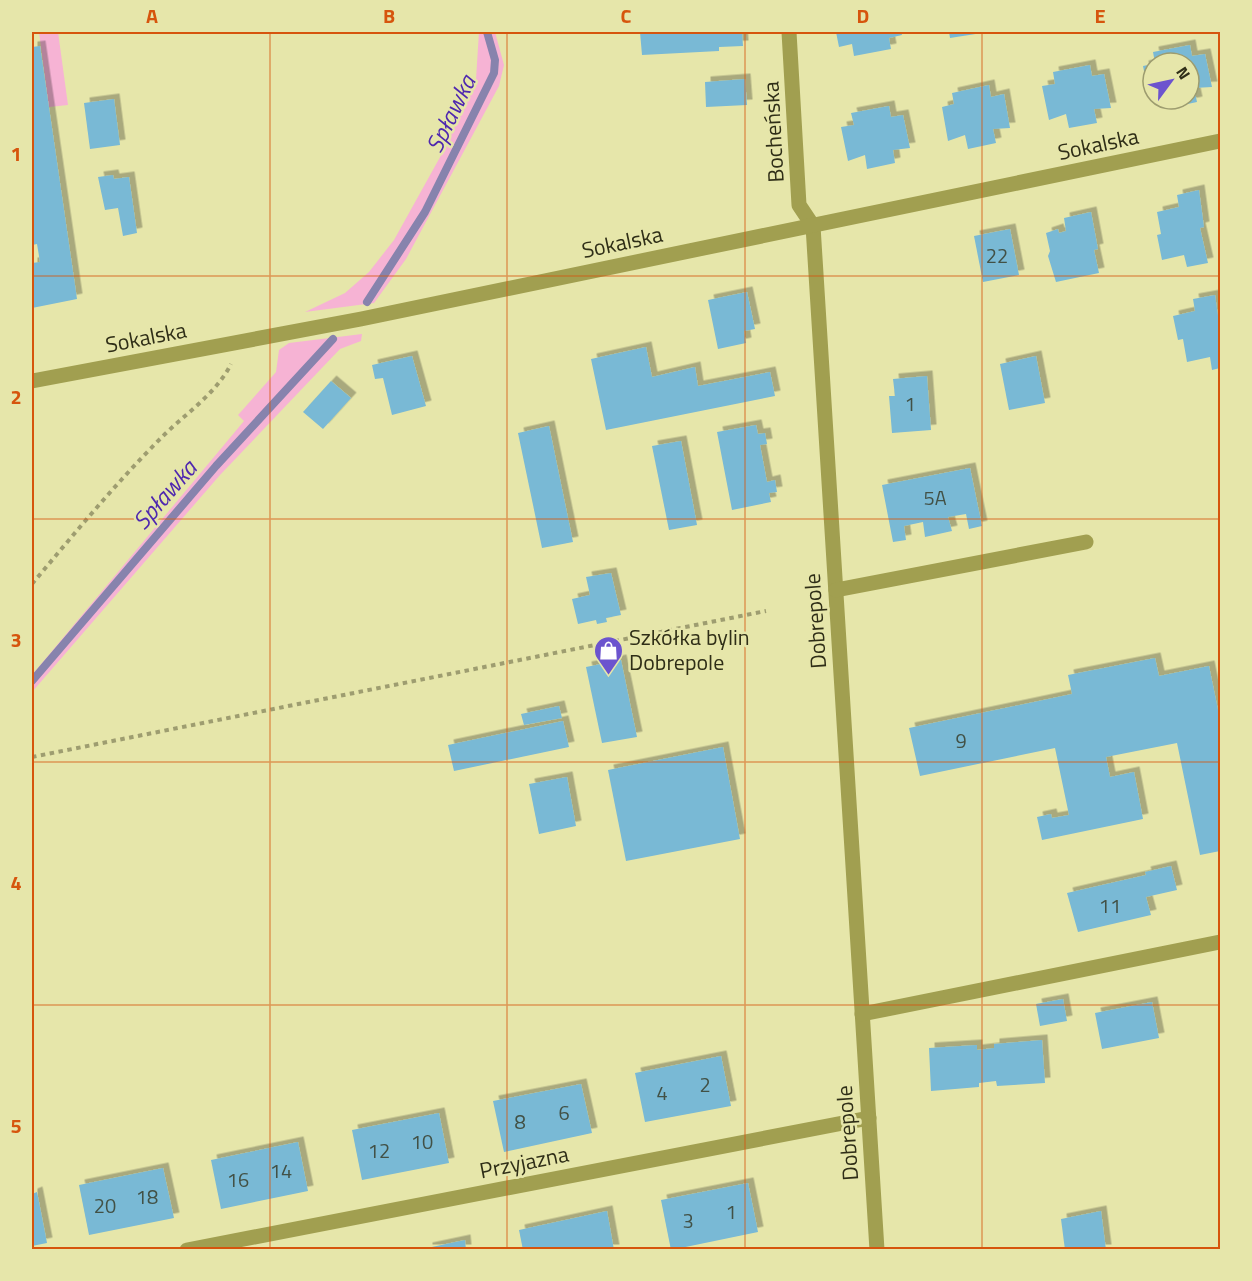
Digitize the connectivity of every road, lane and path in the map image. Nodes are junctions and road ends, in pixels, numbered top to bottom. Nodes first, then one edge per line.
1 (789, 32) edge
2 (1221, 141) edge
3 (813, 226) junction
4 (236, 342) junction
5 (32, 381) edge
6 (1086, 542) dead end
7 (32, 584) edge
8 (836, 590) junction
9 (766, 611) dead end
10 (32, 757) edge
11 (1221, 942) edge
12 (862, 1014) junction
13 (869, 1118) junction
14 (187, 1250) edge
15 (877, 1250) edge

1 - 3 street, Bocheńska
2 - 3 street, Sokalska
3 - 4 street, Sokalska
3 - 8 street, Dobrepole
4 - 5 street, Sokalska
4 - 7 path
6 - 8 street
8 - 12 street, Dobrepole
9 - 10 path
11 - 12 street
12 - 13 street, Dobrepole
13 - 14 street, Przyjazna
13 - 15 street, Dobrepole

